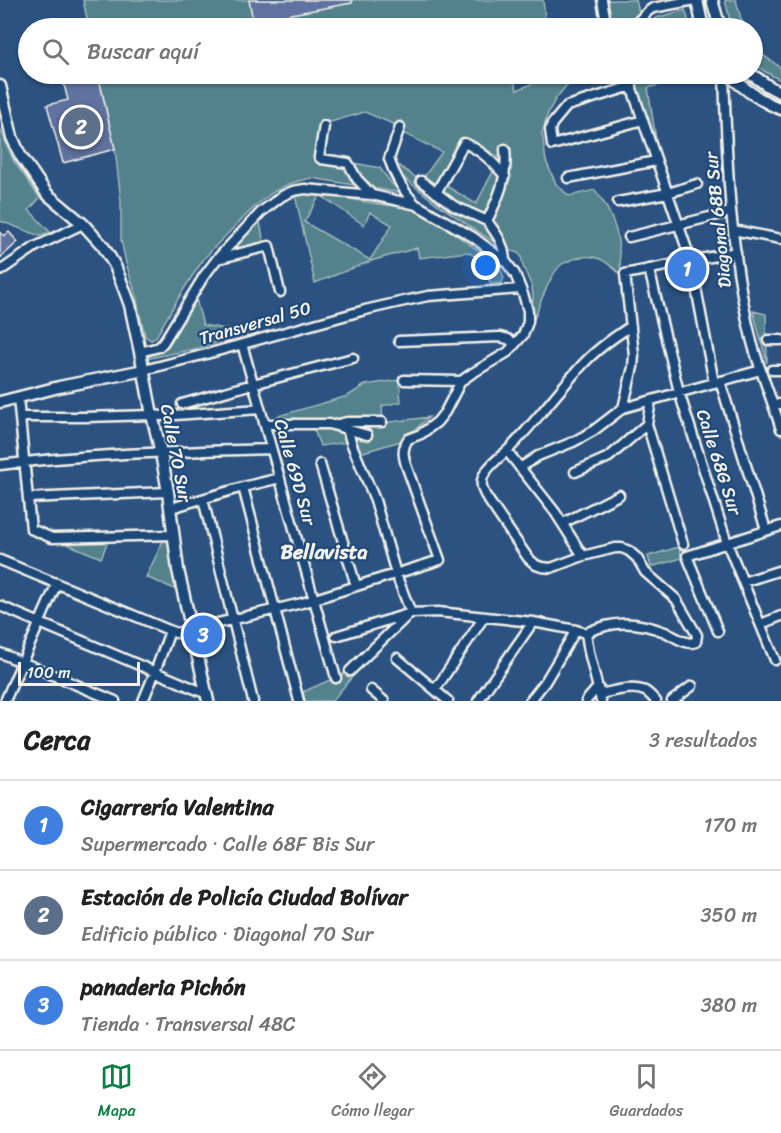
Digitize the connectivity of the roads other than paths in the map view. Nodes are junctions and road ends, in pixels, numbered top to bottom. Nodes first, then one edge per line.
1 (602, 0) edge
2 (696, 0) edge
3 (712, 0) edge
4 (605, 18) edge
5 (642, 18) edge
6 (701, 18) edge
7 (717, 18) edge
8 (763, 82) edge
9 (724, 84) edge
10 (741, 84) edge
11 (632, 86) joint
12 (0, 87) edge
13 (781, 93) edge
14 (781, 109) edge
15 (643, 120) junction
16 (324, 126) dead end
17 (400, 127) dead end
18 (505, 149) dead end
19 (656, 161) junction
20 (505, 176) junction
21 (568, 178) dead end
22 (421, 182) dead end
23 (697, 184) dead end
24 (436, 193) junction
25 (668, 193) junction
26 (372, 195) junction
27 (618, 202) dead end
28 (417, 205) junction
29 (730, 212) junction
30 (487, 221) junction
31 (83, 224) junction
32 (678, 224) junction
33 (733, 230) junction
34 (629, 237) dead end
35 (781, 239) edge
36 (736, 252) junction
37 (217, 259) junction
38 (505, 261) junction
39 (691, 261) junction
40 (649, 269) junction
41 (0, 271) edge
42 (520, 289) junction
43 (280, 292) dead end
44 (631, 326) junction
45 (768, 340) dead end
46 (781, 340) edge
47 (399, 341) dead end
48 (242, 344) junction
49 (515, 344) junction
50 (140, 352) junction
51 (353, 358) dead end
52 (144, 370) junction
53 (761, 370) junction
54 (404, 380) dead end
55 (461, 381) junction
56 (717, 382) junction
57 (253, 384) junction
58 (679, 392) junction
59 (18, 398) junction
60 (651, 401) junction
61 (0, 402) edge
62 (182, 405) dead end
63 (623, 408) junction
64 (260, 409) junction
65 (152, 415) junction
66 (20, 417) junction
67 (382, 422) dead end
68 (264, 424) junction
69 (647, 424) junction
70 (335, 425) junction
71 (347, 429) junction
72 (781, 429) edge
73 (367, 435) dead end
74 (272, 449) junction
75 (507, 451) junction
76 (161, 453) junction
77 (24, 462) junction
78 (320, 464) dead end
79 (0, 465) edge
80 (520, 468) junction
81 (575, 472) dead end
82 (280, 478) junction
83 (243, 487) junction
84 (168, 492) junction
85 (619, 495) dead end
86 (28, 498) junction
87 (203, 499) junction
88 (171, 508) junction
89 (563, 523) junction
90 (781, 526) edge
91 (766, 530) junction
92 (174, 535) junction
93 (728, 543) junction
94 (683, 544) dead end
95 (583, 556) junction
96 (0, 560) edge
97 (781, 570) edge
98 (396, 574) junction
99 (743, 582) junction
100 (57, 584) junction
101 (356, 586) junction
102 (314, 600) junction
103 (0, 606) edge
104 (275, 610) junction
105 (411, 613) junction
106 (781, 616) edge
107 (484, 617) junction
108 (233, 620) junction
109 (533, 622) junction
110 (39, 624) junction
111 (761, 624) junction
112 (192, 630) junction
113 (576, 630) junction
114 (718, 631) dead end
115 (173, 632) junction
116 (586, 633) junction
117 (336, 636) dead end
118 (0, 653) edge
119 (397, 658) dead end
120 (775, 660) dead end
121 (22, 662) junction
122 (350, 671) dead end
123 (155, 672) junction
124 (336, 678) dead end
125 (692, 686) dead end
126 (370, 690) dead end
127 (435, 690) junction
128 (599, 694) edge
129 (207, 698) edge
130 (5, 700) edge
131 (115, 701) edge
132 (142, 701) edge
133 (253, 701) edge
134 (299, 701) edge
135 (384, 701) edge
136 (448, 701) edge
137 (478, 701) edge
138 (530, 701) edge
139 (586, 701) edge
140 (656, 701) edge
141 (672, 701) edge

1 - 4 street
2 - 5 street
2 - 6 street
3 - 7 street
8 - 13 street
9 - 29 street, Diagonal 68B Sur
10 - 14 street
11 - 15 street
11 - 15 street
12 - 31 street, Calle 70 Sur
15 - 19 street
16 - 26 street
17 - 28 street
18 - 20 street
19 - 21 street
19 - 25 street
20 - 24 street
20 - 30 street
22 - 24 street
23 - 25 street
24 - 30 street
25 - 27 street
25 - 32 street
26 - 28 street
26 - 37 street
28 - 38 street
29 - 32 street
29 - 33 street, Diagonal 68B Sur
30 - 38 street
31 - 41 street
31 - 50 street, Calle 70 Sur
32 - 34 street
32 - 39 street
33 - 35 street
33 - 36 street, Diagonal 68B Sur
36 - 39 street
36 - 53 street, Diagonal 68B Sur
37 - 43 street
37 - 50 street
38 - 42 street
39 - 40 street
39 - 56 street
40 - 44 street
40 - 58 street, Calle 68G Sur
42 - 48 street, Transversal 50
42 - 49 street
44 - 63 street
44 - 75 street
45 - 46 street
47 - 49 street
48 - 52 street, Transversal 50
48 - 57 street, Calle 69D Sur
49 - 55 street
50 - 52 street, Calle 70 Sur
51 - 57 street
52 - 59 street, Transversal 50
52 - 65 street, Calle 70 Sur
53 - 56 street
53 - 72 street, Diagonal 68B Sur
54 - 55 street
55 - 98 street
56 - 58 street
56 - 91 street
57 - 62 street
57 - 64 street, Calle 69D Sur
58 - 60 street
58 - 93 street, Calle 68G Sur
59 - 61 street, Transversal 50
59 - 66 street
60 - 63 street
60 - 69 street
63 - 80 street
64 - 65 street
64 - 68 street, Calle 69D Sur
65 - 66 street
65 - 76 street, Calle 70 Sur
66 - 77 street
67 - 70 street
68 - 70 street
68 - 74 street, Calle 69D Sur
69 - 81 street
69 - 94 street
70 - 71 street
71 - 73 street
71 - 98 street
74 - 76 street
74 - 82 street, Calle 69D Sur
75 - 80 street
75 - 95 street
76 - 77 street
76 - 84 street, Calle 70 Sur
77 - 79 street
77 - 86 street
78 - 101 street
80 - 89 street
82 - 83 street
82 - 102 street, Calle 69D Sur
83 - 87 street
83 - 104 street
84 - 86 street
84 - 88 street, Calle 70 Sur
85 - 89 street
86 - 92 street
87 - 88 street
87 - 108 street
88 - 92 street, Calle 70 Sur
89 - 95 street
90 - 91 street
91 - 93 street
92 - 112 street, Calle 70 Sur
93 - 99 street, Calle 68G Sur
93 - 114 street
95 - 116 street
96 - 100 street
97 - 99 street
98 - 101 street
98 - 105 street
99 - 111 street, Calle 68G Sur
100 - 110 street
100 - 115 street
101 - 102 street
102 - 104 street
102 - 124 street, Calle 69D Sur
103 - 110 street
104 - 108 street
104 - 134 street
105 - 107 street
105 - 117 street
105 - 122 street
106 - 111 street
107 - 109 street
107 - 127 street
108 - 112 street
108 - 133 street
109 - 113 street
109 - 137 street
110 - 121 street
110 - 123 street
111 - 120 street, Calle 68G Sur
112 - 115 street
112 - 129 street, Calle 70 Sur
113 - 116 street
113 - 138 street
115 - 123 street
116 - 128 street
118 - 121 street
119 - 127 street
121 - 130 street
121 - 131 street
123 - 129 street
123 - 132 street
125 - 141 street
126 - 135 street
127 - 136 street
128 - 139 street
128 - 140 street

